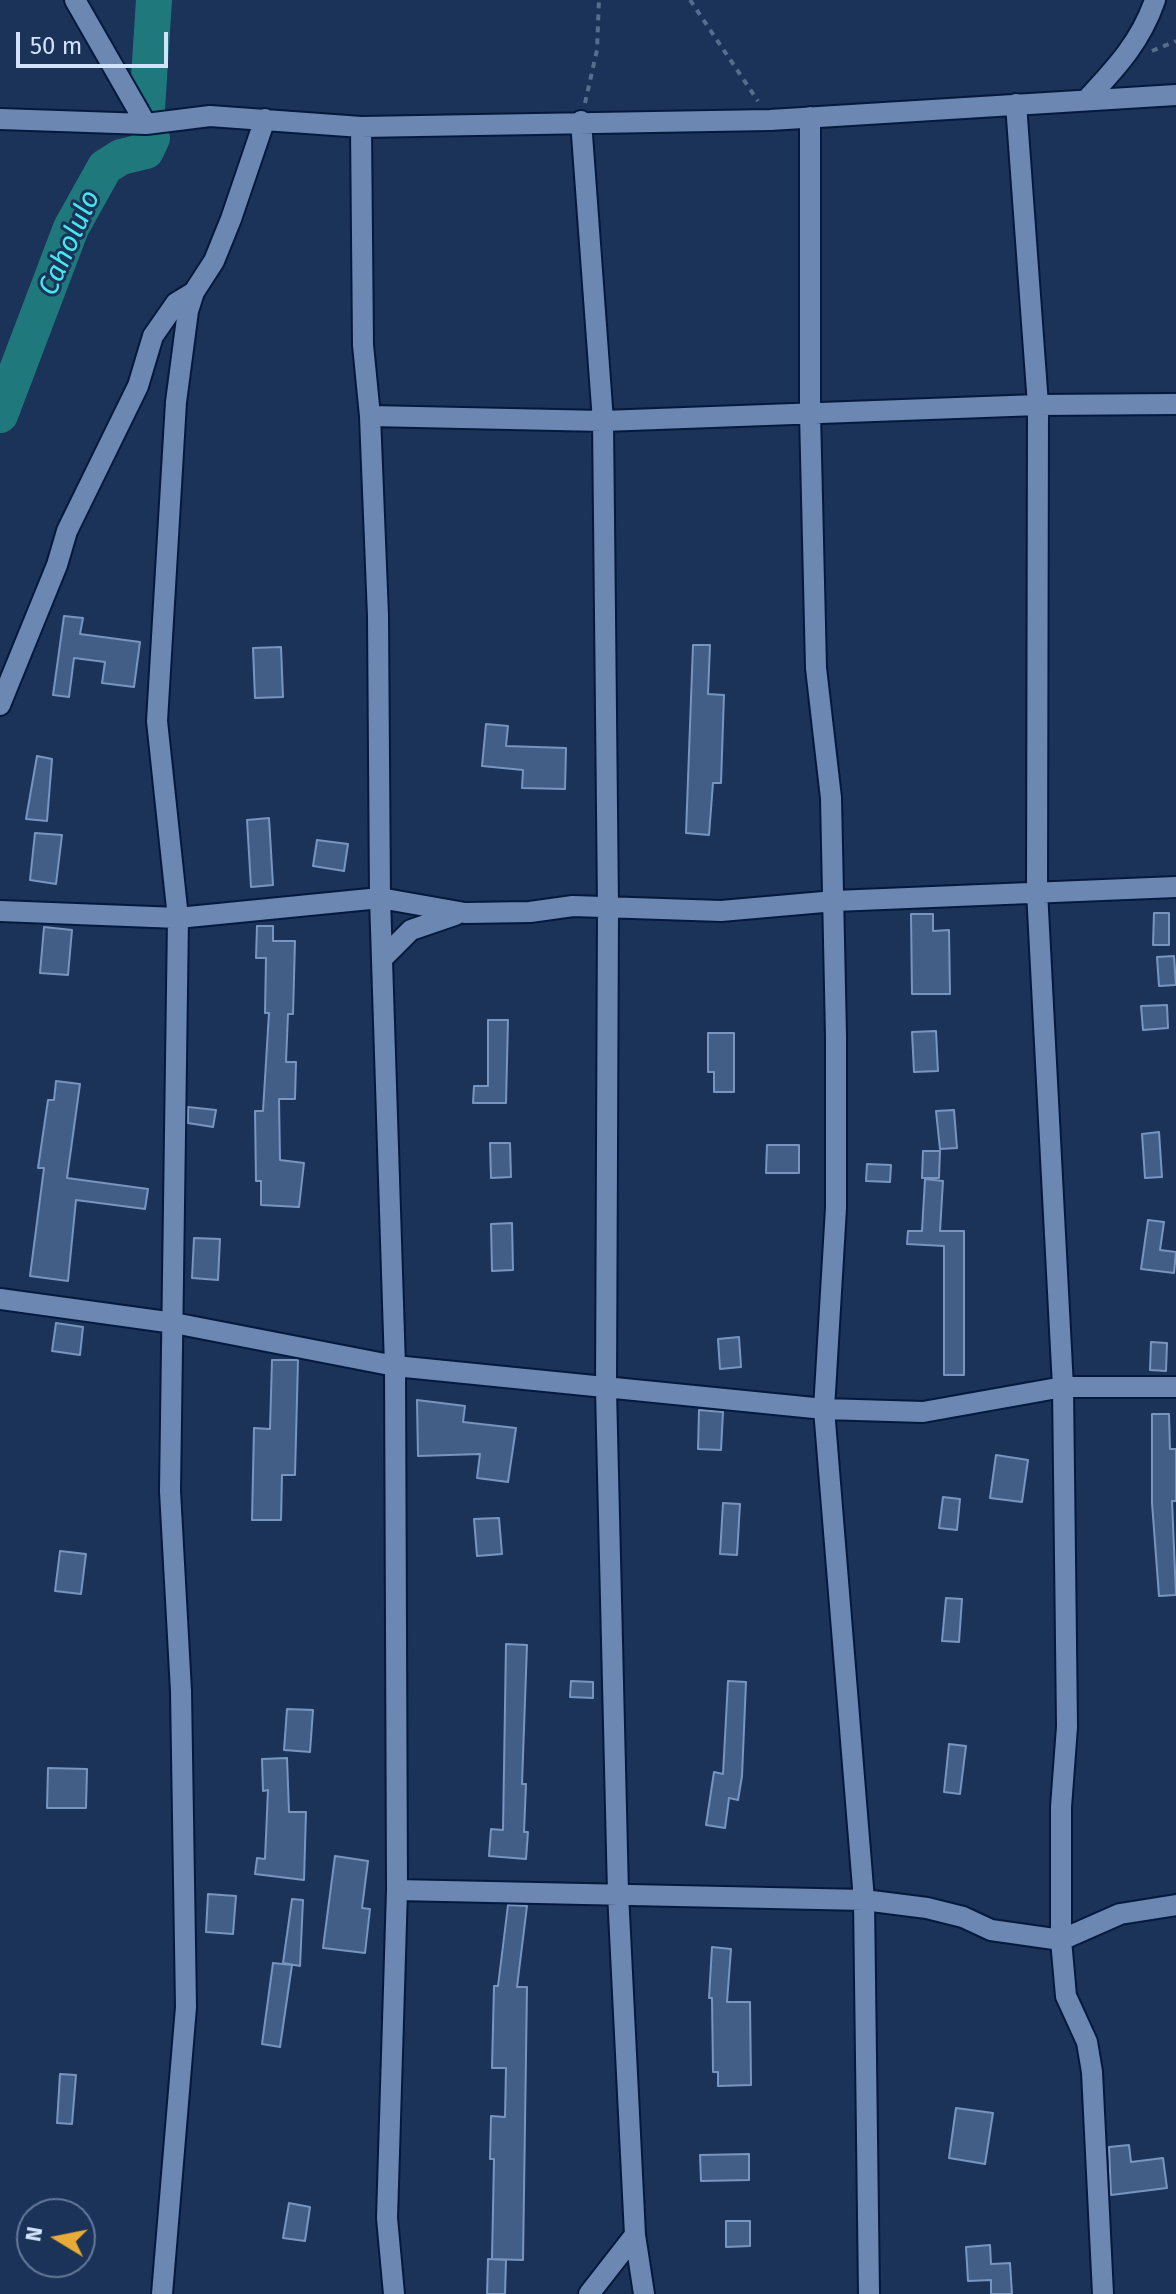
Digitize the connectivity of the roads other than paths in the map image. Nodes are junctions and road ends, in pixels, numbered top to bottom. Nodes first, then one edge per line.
1 (75, 0) edge
2 (1155, 0) edge
3 (1176, 95) edge
4 (1088, 98) junction
5 (1016, 104) junction
6 (810, 117) junction
7 (0, 119) edge
8 (265, 119) junction
9 (581, 121) junction
10 (146, 124) junction
11 (361, 127) junction
12 (194, 292) junction
13 (1176, 404) edge
14 (1038, 405) junction
15 (810, 413) junction
16 (370, 416) junction
17 (603, 421) junction
18 (0, 705) edge
19 (1176, 887) edge
20 (1037, 891) junction
21 (380, 898) junction
22 (835, 901) junction
23 (608, 906) junction
24 (0, 911) edge
25 (465, 913) junction
26 (178, 918) junction
27 (382, 959) junction
28 (0, 1299) edge
29 (174, 1323) junction
30 (395, 1366) junction
31 (1063, 1387) junction
32 (1176, 1387) edge
33 (606, 1390) junction
34 (824, 1409) junction
35 (397, 1890) junction
36 (618, 1893) junction
37 (864, 1900) junction
38 (1176, 1905) edge
39 (1061, 1940) junction
40 (635, 2235) junction
41 (162, 2294) edge
42 (394, 2294) edge
43 (589, 2294) edge
44 (644, 2294) edge
45 (869, 2294) edge
46 (1103, 2294) edge

1 - 10 street
2 - 4 street
3 - 4 street
4 - 5 street
5 - 6 street
5 - 14 street
6 - 9 street
6 - 15 street
7 - 10 street
8 - 10 street
8 - 11 street
8 - 12 street
9 - 11 street
9 - 17 street
11 - 16 street
12 - 18 street
12 - 26 street
13 - 14 street
14 - 15 street
14 - 20 street
15 - 17 street
15 - 22 street
16 - 17 street
16 - 21 street
17 - 23 street
19 - 20 street
20 - 22 street
20 - 31 street
21 - 25 street
21 - 26 street
21 - 27 street
22 - 23 street
22 - 34 street
23 - 25 street
23 - 33 street
24 - 26 street
25 - 27 street
26 - 29 street
27 - 30 street
28 - 29 street
29 - 30 street
29 - 41 street
30 - 33 street
30 - 35 street
31 - 32 street
31 - 34 street
31 - 39 street
33 - 34 street
33 - 36 street
34 - 37 street
35 - 36 street
35 - 42 street
36 - 37 street
36 - 40 street
37 - 39 street
37 - 45 street
38 - 39 street
39 - 46 street
40 - 43 street
40 - 44 street

